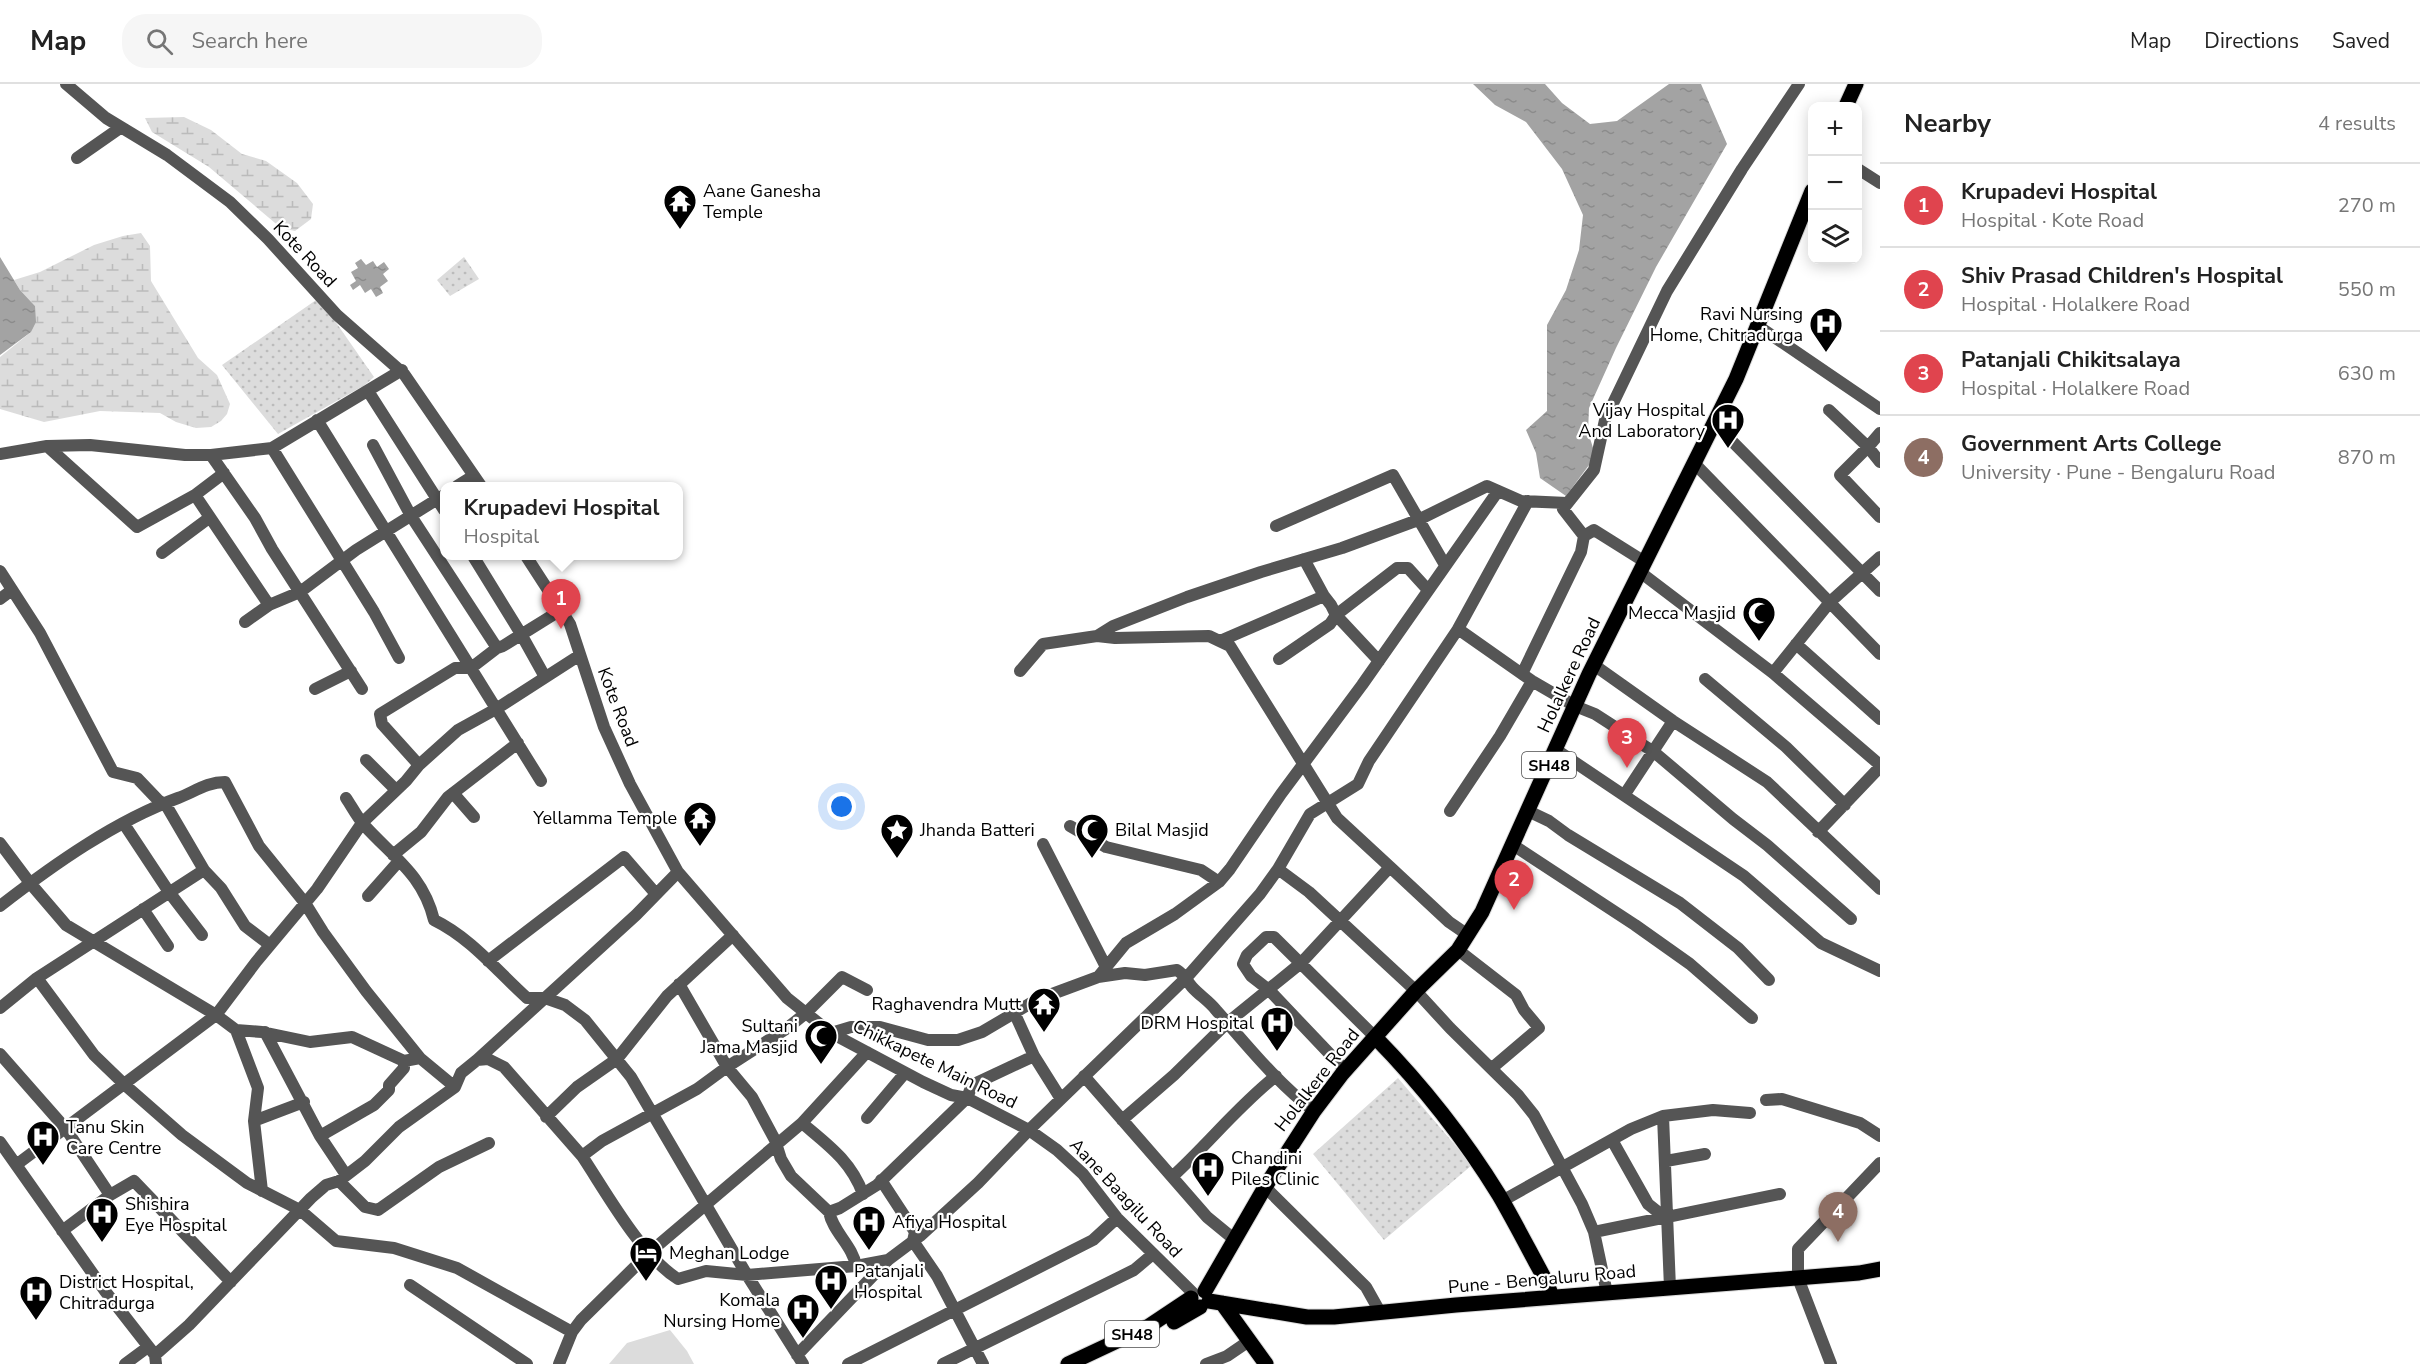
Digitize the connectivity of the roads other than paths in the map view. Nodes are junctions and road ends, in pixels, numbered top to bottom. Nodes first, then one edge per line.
1 (66, 84) edge
2 (1799, 84) edge
3 (1856, 84) edge
4 (1848, 102) edge
5 (120, 128) junction
6 (77, 158) dead end
7 (1862, 172) edge
8 (1880, 183) edge
9 (1808, 200) edge
10 (1758, 326) junction
11 (402, 370) junction
12 (368, 391) junction
13 (1880, 409) edge
14 (1829, 410) dead end
15 (317, 420) junction
16 (1714, 423) junction
17 (1880, 433) edge
18 (373, 445) dead end
19 (47, 446) junction
20 (1868, 447) junction
21 (272, 448) junction
22 (0, 454) edge
23 (211, 455) junction
24 (1880, 462) edge
25 (1694, 463) junction
26 (224, 473) junction
27 (477, 481) edge
28 (1498, 491) junction
29 (195, 495) junction
30 (440, 498) edge
31 (1528, 501) junction
32 (440, 502) edge
33 (1567, 502) junction
34 (411, 516) junction
35 (1880, 517) edge
36 (209, 518) junction
37 (1418, 519) junction
38 (1276, 526) dead end
39 (385, 532) junction
40 (1584, 536) junction
41 (162, 553) dead end
42 (1880, 558) edge
43 (1304, 559) junction
44 (343, 560) junction
45 (475, 560) edge
46 (529, 560) edge
47 (1445, 565) junction
48 (1642, 567) junction
49 (0, 571) edge
50 (1863, 572) junction
51 (12, 590) junction
52 (1428, 590) junction
53 (1880, 591) edge
54 (300, 592) junction
55 (1324, 596) junction
56 (0, 599) edge
57 (1830, 602) junction
58 (269, 605) junction
59 (561, 610) junction
60 (1336, 615) junction
61 (245, 622) dead end
62 (1458, 629) junction
63 (521, 634) junction
64 (1097, 636) junction
65 (1220, 641) junction
66 (1796, 644) junction
67 (496, 648) junction
68 (1880, 654) edge
69 (580, 655) junction
70 (399, 658) dead end
71 (1280, 659) dead end
72 (1379, 661) junction
73 (1594, 665) junction
74 (471, 668) junction
75 (351, 670) junction
76 (1020, 671) dead end
77 (1773, 673) junction
78 (545, 677) junction
79 (1527, 678) junction
80 (1705, 679) dead end
81 (315, 689) dead end
82 (362, 689) dead end
83 (1575, 706) junction
84 (496, 709) junction
85 (1880, 719) edge
86 (1673, 721) junction
87 (518, 743) junction
88 (1556, 749) junction
89 (1654, 752) junction
90 (366, 760) dead end
91 (1304, 762) junction
92 (419, 765) junction
93 (1880, 766) edge
94 (541, 781) dead end
95 (396, 790) junction
96 (453, 793) junction
97 (1625, 794) junction
98 (346, 798) dead end
99 (1328, 801) junction
100 (162, 803) junction
101 (1845, 805) junction
102 (1450, 811) dead end
103 (1528, 812) junction
104 (474, 817) dead end
105 (362, 823) junction
106 (124, 824) junction
107 (1070, 826) dead end
108 (1818, 832) junction
109 (0, 843) edge
110 (1043, 844) dead end
111 (1513, 845) junction
112 (396, 858) junction
113 (1390, 867) junction
114 (1278, 869) junction
115 (204, 870) junction
116 (678, 872) junction
117 (1219, 882) junction
118 (30, 884) junction
119 (1880, 889) edge
120 (170, 892) junction
121 (656, 894) junction
122 (368, 896) dead end
123 (305, 903) junction
124 (0, 906) edge
125 (143, 909) junction
126 (1851, 919) dead end
127 (1338, 921) junction
128 (202, 934) dead end
129 (733, 935) junction
130 (1468, 935) junction
131 (92, 942) junction
132 (270, 945) junction
133 (168, 946) dead end
134 (1458, 950) junction
135 (488, 961) junction
136 (1301, 963) junction
137 (1880, 971) edge
138 (1102, 972) junction
139 (1187, 977) junction
140 (37, 978) junction
141 (1769, 980) dead end
142 (679, 984) junction
143 (867, 990) dead end
144 (1269, 990) junction
145 (1416, 991) junction
146 (545, 998) junction
147 (0, 1008) edge
148 (1014, 1012) junction
149 (806, 1013) junction
150 (216, 1015) junction
151 (1752, 1018) dead end
152 (1227, 1023) junction
153 (236, 1030) junction
154 (265, 1032) junction
155 (831, 1033) junction
156 (1376, 1037) junction
157 (867, 1052) junction
158 (0, 1054) edge
159 (1034, 1056) junction
160 (420, 1058) junction
161 (617, 1059) junction
162 (477, 1060) junction
163 (405, 1062) junction
164 (727, 1067) junction
165 (1492, 1068) junction
166 (1345, 1070) junction
167 (905, 1072) junction
168 (1084, 1076) junction
169 (1276, 1076) junction
170 (125, 1085) junction
171 (455, 1087) junction
172 (967, 1098) junction
173 (1061, 1099) junction
174 (1766, 1100) dead end
175 (304, 1102) junction
176 (1314, 1111) junction
177 (652, 1113) junction
178 (1750, 1113) dead end
179 (1664, 1116) junction
180 (546, 1117) junction
181 (867, 1118) dead end
182 (1122, 1120) junction
183 (254, 1121) junction
184 (802, 1123) junction
185 (66, 1129) junction
186 (1029, 1130) junction
187 (320, 1136) junction
188 (1880, 1136) edge
189 (1612, 1140) junction
190 (0, 1142) edge
191 (489, 1143) dead end
192 (776, 1143) junction
193 (1705, 1154) dead end
194 (582, 1156) junction
195 (1666, 1161) junction
196 (1880, 1163) edge
197 (16, 1165) junction
198 (1562, 1167) junction
199 (1173, 1176) junction
200 (342, 1178) junction
201 (881, 1180) junction
202 (1265, 1187) junction
203 (262, 1191) junction
204 (863, 1194) junction
205 (1780, 1194) dead end
206 (111, 1195) junction
207 (1502, 1201) junction
208 (705, 1204) junction
209 (300, 1210) junction
210 (829, 1212) junction
211 (1663, 1214) junction
212 (1117, 1218) junction
213 (62, 1231) junction
214 (1594, 1232) junction
215 (1235, 1240) junction
216 (913, 1241) junction
217 (650, 1252) junction
218 (1153, 1254) junction
219 (888, 1260) junction
220 (856, 1266) junction
221 (1880, 1269) edge
222 (747, 1275) junction
223 (1798, 1278) junction
224 (231, 1282) junction
225 (410, 1285) dead end
226 (1670, 1288) junction
227 (1607, 1293) junction
228 (1552, 1297) junction
229 (1203, 1299) junction
230 (954, 1309) junction
231 (1380, 1312) junction
232 (572, 1332) junction
233 (1249, 1341) junction
234 (975, 1349) junction
235 (153, 1355) edge
236 (800, 1359) edge
237 (124, 1364) edge
238 (527, 1364) edge
239 (559, 1364) edge
240 (848, 1364) edge
241 (943, 1364) edge
242 (982, 1364) edge
243 (1068, 1364) edge
244 (1086, 1364) edge
245 (1206, 1364) edge
246 (1266, 1364) edge
247 (1831, 1364) edge

1 - 5 street, Kote Road
2 - 33 street
3 - 4 main road
5 - 6 street
5 - 11 street, Kote Road
7 - 8 street
9 - 10 main road, Holalkere Road / SH48
10 - 13 street
10 - 16 main road, Holalkere Road / SH48
11 - 12 street
11 - 27 street, Kote Road
12 - 15 street
12 - 30 street
14 - 20 street
15 - 21 street
15 - 39 street
16 - 25 main road, Holalkere Road / SH48
16 - 50 street
17 - 20 street
18 - 34 street
19 - 22 street
19 - 23 street
19 - 29 street
20 - 24 street
20 - 35 street
21 - 23 street
21 - 44 street
23 - 26 street
25 - 48 main road, Holalkere Road / SH48
25 - 57 street
26 - 29 street
26 - 54 street
28 - 31 street
28 - 37 street
28 - 47 street
29 - 36 street
31 - 33 street
31 - 62 street
32 - 34 street
33 - 40 street
34 - 39 street
34 - 67 street
36 - 41 street
36 - 58 street
37 - 38 street
37 - 43 street
37 - 47 street
39 - 44 street
39 - 74 street
40 - 48 street
40 - 79 street
42 - 50 street
43 - 55 street
43 - 64 street
44 - 54 street
44 - 70 street
45 - 63 street
46 - 59 street, Kote Road
47 - 52 street
48 - 73 main road, Holalkere Road / SH48
48 - 77 street
49 - 51 street
50 - 53 street
50 - 57 street
51 - 56 street
51 - 100 street
52 - 60 street
52 - 72 street
54 - 58 street
54 - 75 street
55 - 60 street
55 - 65 street
57 - 66 street
57 - 68 street
58 - 61 street
59 - 63 street
59 - 69 street, Kote Road
60 - 71 street
60 - 72 street
62 - 79 street
62 - 99 street
63 - 67 street
63 - 78 street
64 - 65 street
64 - 76 street
65 - 91 street
66 - 77 street
66 - 85 street
67 - 74 street
69 - 78 street
69 - 116 street, Kote Road
72 - 91 street
73 - 83 main road, Holalkere Road / SH48
73 - 86 street
74 - 84 street
74 - 92 street
75 - 81 street
75 - 82 street
77 - 93 street
78 - 84 street
79 - 83 street
79 - 102 street
80 - 101 street
83 - 88 main road, Holalkere Road / SH48
83 - 89 street
84 - 87 street
84 - 92 street
86 - 89 street
86 - 108 street
87 - 94 street
87 - 96 street
88 - 97 street
88 - 103 main road, Holalkere Road / SH48
89 - 97 street
89 - 126 street
90 - 95 street
91 - 99 street
91 - 117 street
92 - 95 street
93 - 101 street
95 - 105 street
96 - 104 street
96 - 112 street
97 - 137 street
98 - 105 street
99 - 113 street
99 - 114 street
100 - 106 street
100 - 115 street
100 - 123 street
101 - 108 street
103 - 111 main road, Holalkere Road / SH48
103 - 141 street
105 - 112 street
105 - 123 street
106 - 118 street
106 - 120 street
107 - 117 street
108 - 119 street
109 - 118 street
110 - 138 street
111 - 130 main road, Holalkere Road / SH48
111 - 151 street
112 - 122 street
112 - 135 street
113 - 127 street
113 - 130 street
114 - 127 street
114 - 139 street
115 - 120 street
115 - 132 street
116 - 121 street
116 - 129 street, Chikkapete Main Road
117 - 138 street
118 - 124 street
118 - 131 street
120 - 125 street
120 - 128 street
121 - 135 street
121 - 146 street
123 - 132 street
123 - 160 street
125 - 131 street
125 - 133 street
127 - 136 street
127 - 145 street
129 - 142 street
129 - 149 street, Chikkapete Main Road
130 - 134 main road, Holalkere Road / SH48
131 - 140 street
131 - 150 street
132 - 150 street
134 - 145 main road, Holalkere Road / SH48
134 - 165 street
135 - 146 street
136 - 144 street
136 - 144 street
136 - 156 street
138 - 139 street
138 - 148 street
139 - 152 street
139 - 168 street
140 - 147 street
140 - 170 street
142 - 161 street
142 - 164 street
143 - 149 street
144 - 152 street
144 - 166 street
145 - 156 main road, Holalkere Road / SH48
145 - 165 street
146 - 161 street
146 - 162 street
148 - 155 street
148 - 159 street
149 - 155 street, Chikkapete Main Road
149 - 164 street
150 - 153 street
150 - 170 street
152 - 169 street
152 - 182 street
153 - 154 street
153 - 183 street
154 - 163 street
154 - 175 street
155 - 157 street, Chikkapete Main Road
156 - 166 main road, Holalkere Road / SH48
156 - 207 main road
157 - 167 street, Chikkapete Main Road
157 - 184 street
158 - 185 street
159 - 172 street
159 - 173 street
160 - 163 street
160 - 171 street
161 - 177 street
161 - 180 street
162 - 171 street
162 - 180 street
163 - 187 street
164 - 177 street
164 - 192 street
165 - 198 street
166 - 176 main road, Holalkere Road / SH48
167 - 172 street, Chikkapete Main Road
167 - 181 street
168 - 173 street
168 - 182 street
169 - 176 street
169 - 199 street
170 - 185 street
170 - 203 street
171 - 200 street
172 - 186 street, Chikkapete Main Road
172 - 201 street
173 - 186 street
174 - 188 street
175 - 183 street
175 - 187 street
176 - 202 main road, Holalkere Road / SH48
177 - 194 street
177 - 208 street
178 - 179 street
179 - 189 street
179 - 195 street
180 - 194 street
182 - 199 street
183 - 203 street
184 - 192 street
184 - 204 street
185 - 197 street
185 - 206 street
186 - 212 street, Aane Baagilu Road
186 - 216 street
187 - 200 street
189 - 198 street
189 - 211 street
190 - 197 street
191 - 200 street
192 - 208 street
192 - 210 street
193 - 195 street
194 - 217 street
195 - 211 street
196 - 223 street
197 - 213 street
198 - 207 street
198 - 214 street
199 - 215 street
200 - 209 street
201 - 204 street
201 - 216 street
202 - 215 main road, Holalkere Road / SH48
202 - 231 street
203 - 209 street
204 - 210 street
205 - 211 street
206 - 213 street
206 - 224 street
207 - 228 main road
208 - 217 street
208 - 222 street
209 - 224 street
209 - 232 street
210 - 220 street
211 - 214 street
211 - 226 street
212 - 218 street, Aane Baagilu Road
212 - 230 street
213 - 235 street
214 - 227 street
215 - 229 main road, Holalkere Road / SH48
216 - 219 street
216 - 230 street
217 - 222 street
217 - 232 street
218 - 229 street, Aane Baagilu Road
218 - 234 street
219 - 220 street
219 - 236 street
220 - 222 street
221 - 223 main road, Pune - Bengaluru Road
222 - 236 street
223 - 226 main road, Pune - Bengaluru Road
223 - 247 street
224 - 235 street
225 - 238 street
226 - 227 main road, Pune - Bengaluru Road
227 - 228 main road, Pune - Bengaluru Road
228 - 231 main road, Pune - Bengaluru Road
229 - 231 main road, Pune - Bengaluru Road
229 - 233 main road
229 - 243 main road, SH48
229 - 244 main road, SH48
230 - 234 street
230 - 240 street
232 - 239 street
233 - 245 street
233 - 246 main road
234 - 241 street
234 - 242 street
235 - 237 street

